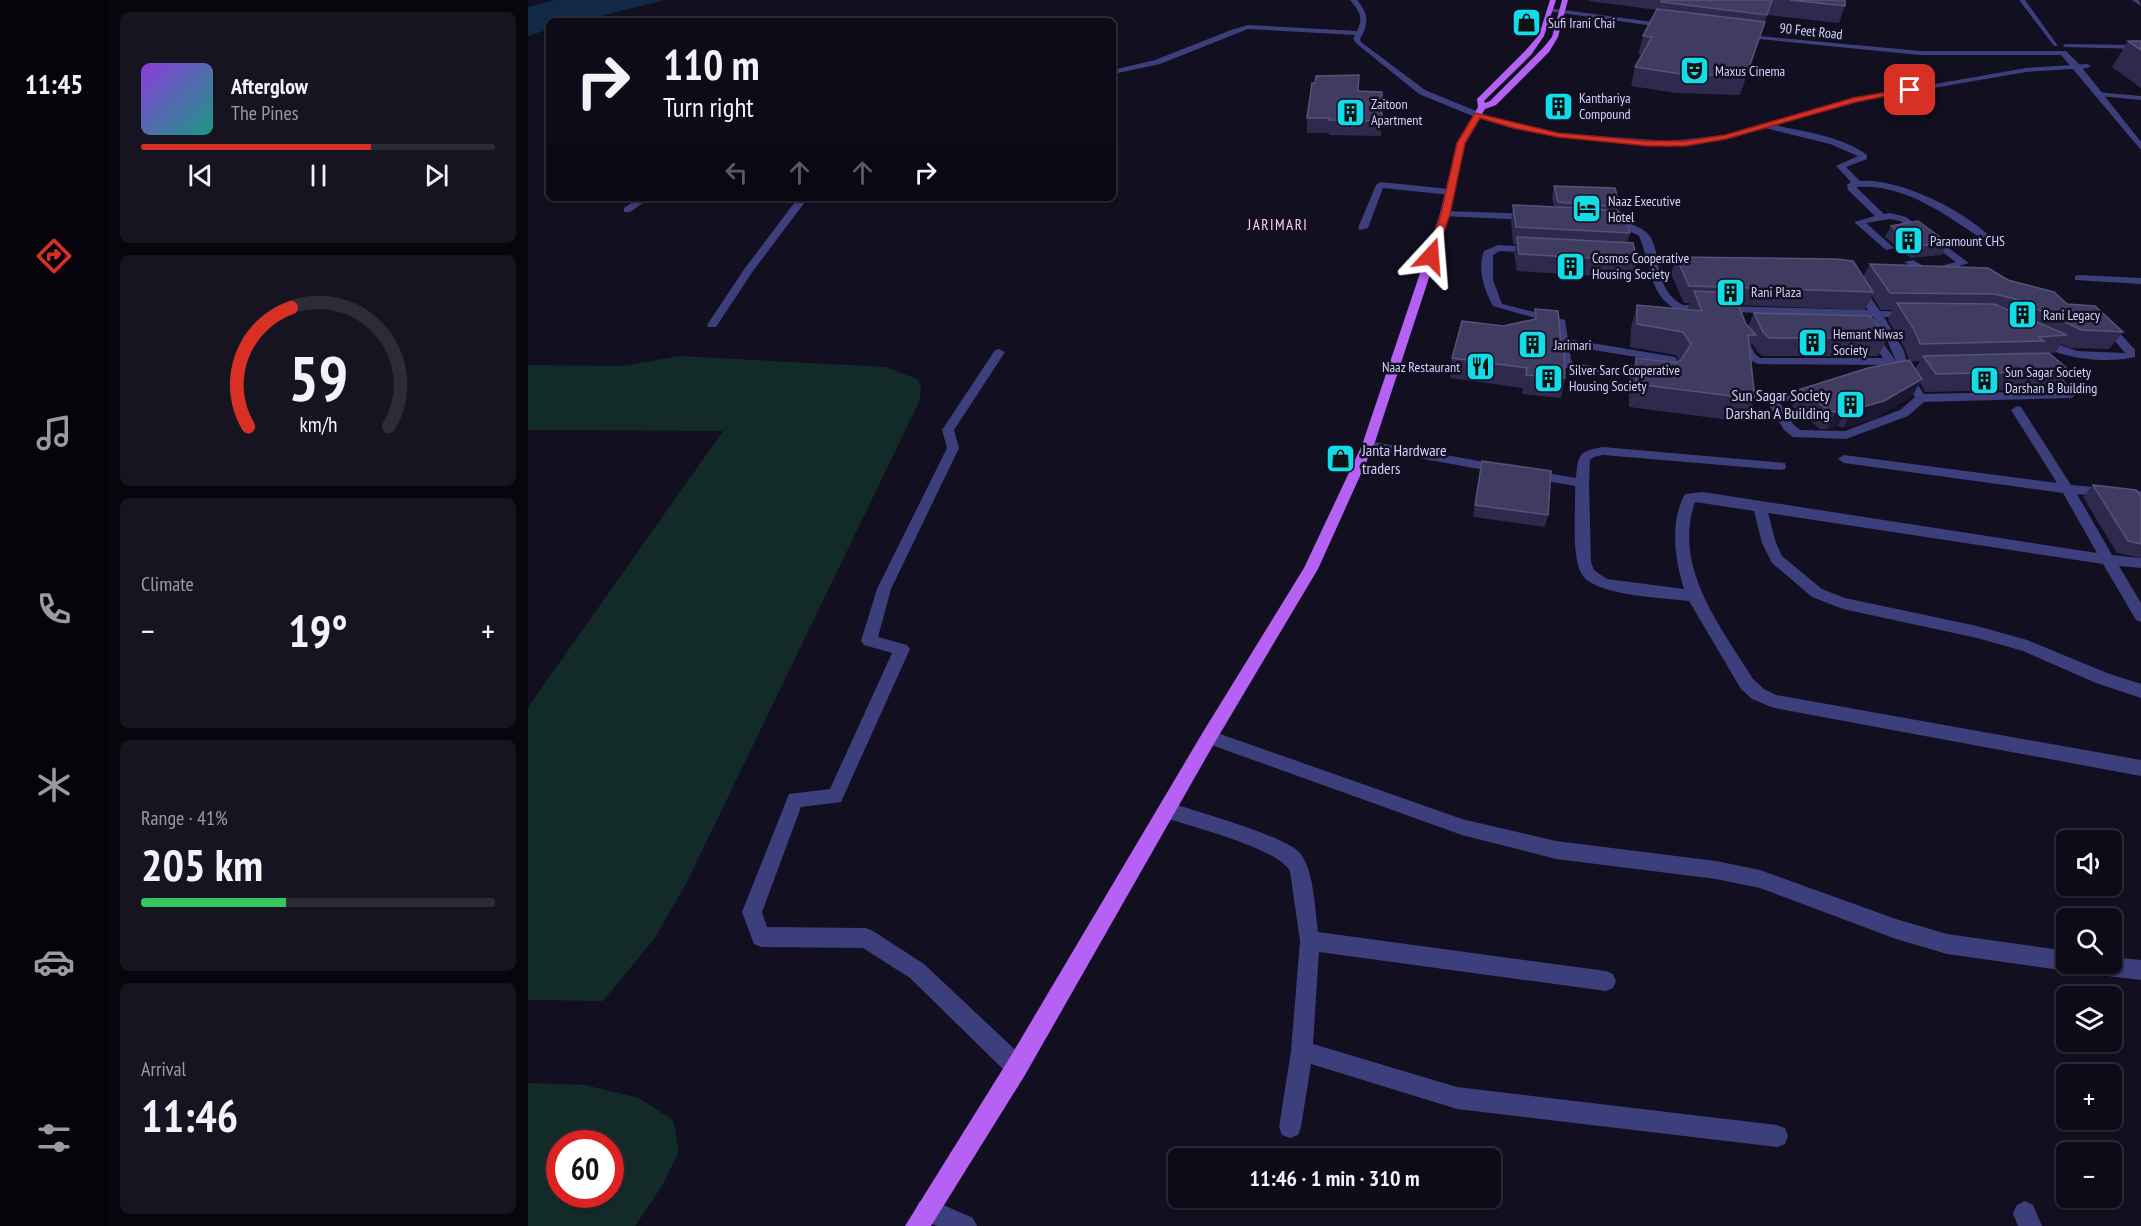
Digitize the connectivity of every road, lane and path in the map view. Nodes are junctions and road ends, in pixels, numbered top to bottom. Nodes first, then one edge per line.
1 (1353, 0) edge
2 (2022, 0) edge
3 (2135, 0) edge
4 (2141, 4) edge
5 (1551, 5) edge
6 (1563, 6) edge
7 (1672, 23) edge
8 (1742, 27) edge
9 (1360, 33) junction
10 (1731, 34) edge
11 (2141, 47) edge
12 (2058, 49) junction
13 (2073, 53) junction
14 (2141, 54) edge
15 (2087, 66) junction
16 (2076, 67) junction
17 (1116, 71) edge
18 (2103, 95) junction
19 (2141, 98) edge
20 (1480, 111) junction
21 (2120, 121) junction
22 (2130, 122) junction
23 (1766, 126) junction
24 (2141, 134) edge
25 (2140, 145) edge
26 (1857, 184) junction
27 (1450, 192) junction
28 (640, 201) edge
29 (801, 201) edge
30 (627, 210) dead end
31 (1445, 214) junction
32 (1538, 218) edge
33 (1881, 218) junction
34 (1595, 220) edge
35 (1364, 228) dead end
36 (1984, 236) dead end
37 (1889, 248) dead end
38 (1544, 250) edge
39 (1636, 255) edge
40 (1652, 256) junction
41 (1909, 262) dead end
42 (1858, 276) edge
43 (1917, 277) edge
44 (1952, 278) edge
45 (2079, 278) dead end
46 (2141, 281) edge
47 (1875, 315) junction
48 (1929, 316) edge
49 (1734, 318) junction
50 (2098, 318) edge
51 (712, 325) dead end
52 (1858, 327) edge
53 (2029, 335) edge
54 (1563, 342) junction
55 (1895, 344) junction
56 (1879, 345) junction
57 (999, 352) dead end
58 (2035, 364) edge
59 (1907, 369) junction
60 (1881, 376) edge
61 (1836, 385) edge
62 (1921, 398) junction
63 (2017, 410) dead end
64 (1368, 445) junction
65 (1844, 459) dead end
66 (1780, 466) dead end
67 (1582, 483) junction
68 (2067, 489) junction
69 (2141, 496) edge
70 (1760, 507) junction
71 (2108, 560) junction
72 (2141, 563) edge
73 (1694, 596) junction
74 (2141, 616) edge
75 (2141, 691) edge
76 (1209, 737) junction
77 (2141, 768) edge
78 (1167, 810) junction
79 (1310, 941) junction
80 (2056, 959) edge
81 (2122, 968) edge
82 (2141, 970) edge
83 (1606, 981) dead end
84 (1302, 1051) junction
85 (1017, 1067) junction
86 (1290, 1127) dead end
87 (1777, 1136) dead end
88 (922, 1218) edge
89 (965, 1226) edge

1 - 9 street
2 - 12 street
3 - 4 street
5 - 6 street
5 - 20 main road
6 - 7 street
6 - 20 main road
8 - 12 street, 90 Feet Road
9 - 17 street
9 - 20 street
10 - 12 street, 90 Feet Road
11 - 12 street, 90 Feet Road
12 - 13 street, 90 Feet Road
12 - 16 street
13 - 14 street, 90 Feet Road
13 - 15 street
15 - 16 street
15 - 18 street
16 - 18 street
16 - 23 street
18 - 19 street
18 - 21 street
18 - 22 street
20 - 23 street
20 - 27 main road
21 - 22 street
21 - 25 street
22 - 24 street
23 - 26 street
26 - 33 street
26 - 36 street
27 - 31 main road
27 - 35 street
28 - 30 street
29 - 51 street
31 - 32 street
31 - 64 main road
33 - 37 street
33 - 41 street
34 - 40 street
38 - 54 street
39 - 40 street
40 - 49 street
42 - 47 street
43 - 44 street
45 - 46 street
47 - 48 street
47 - 49 street
47 - 55 street
49 - 56 street
50 - 53 street
52 - 56 street
54 - 54 street
55 - 56 street
55 - 59 street
57 - 85 street
58 - 62 street
59 - 60 street
59 - 62 street
61 - 62 street
63 - 68 street
64 - 67 street
64 - 76 main road
65 - 68 street
66 - 67 street
67 - 73 street
68 - 69 street
68 - 71 street
70 - 71 street
70 - 73 street
70 - 75 street
71 - 72 street
71 - 74 street
73 - 77 street
76 - 78 main road
76 - 80 street
78 - 79 street
78 - 85 main road
79 - 83 street
79 - 84 street
81 - 82 street
84 - 86 street
84 - 87 street
85 - 88 main road
88 - 89 street

